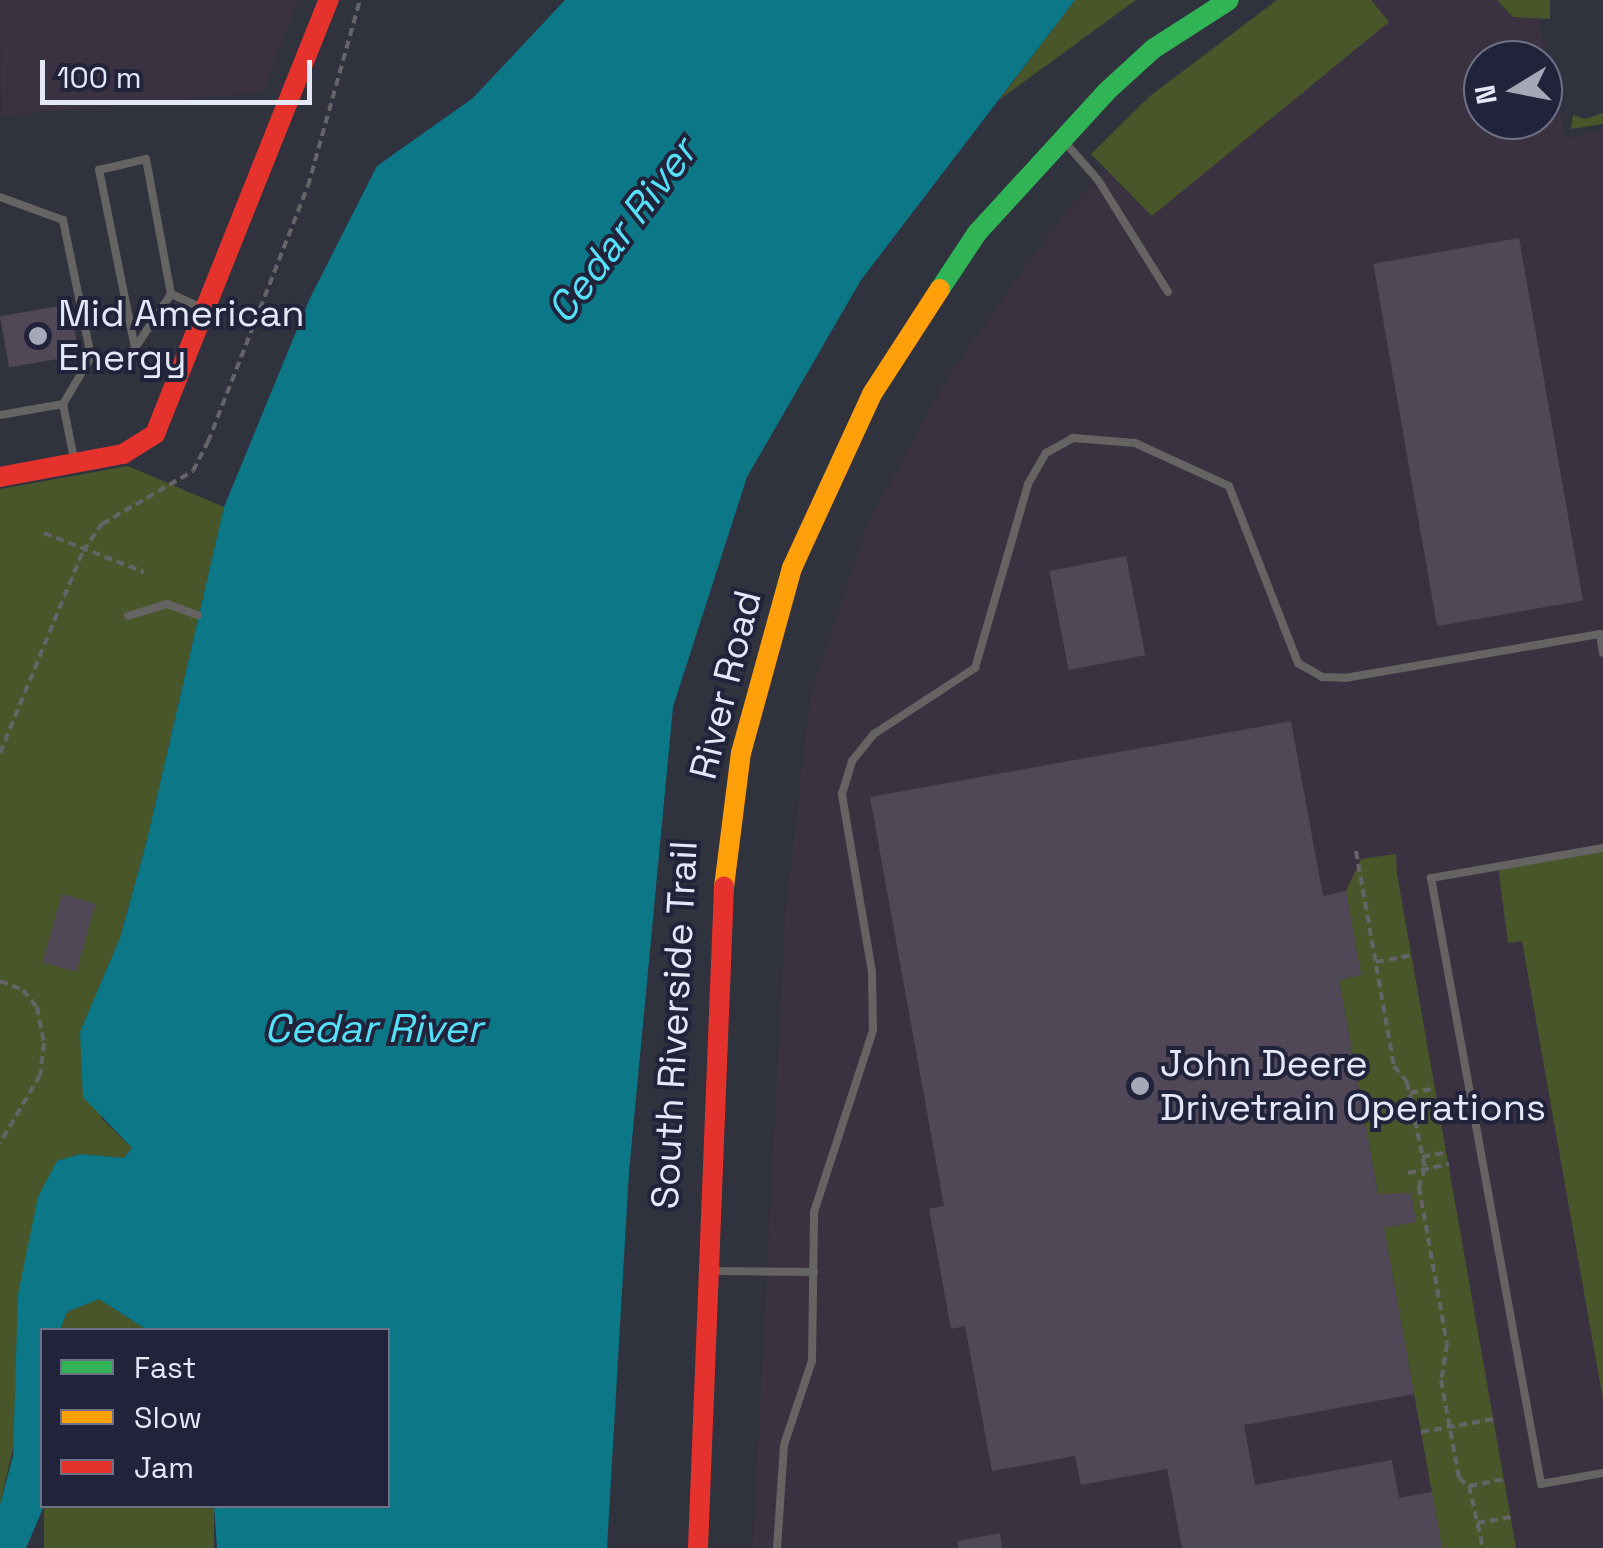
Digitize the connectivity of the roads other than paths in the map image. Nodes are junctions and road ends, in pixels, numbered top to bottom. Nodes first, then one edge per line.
1 (329, 0) edge
2 (1229, 0) edge
3 (1060, 137) junction
4 (0, 197) edge
5 (1168, 292) dead end
6 (171, 294) junction
7 (207, 310) junction
8 (64, 404) junction
9 (0, 416) edge
10 (74, 464) junction
11 (0, 477) edge
12 (198, 615) dead end
13 (128, 616) dead end
14 (1603, 653) edge
15 (1603, 848) edge
16 (708, 1271) junction
17 (814, 1272) junction
18 (1603, 1473) edge
19 (698, 1548) edge
20 (778, 1548) edge

1 - 7 main road
2 - 3 main road, River Road
3 - 5 lane
3 - 16 main road, River Road
4 - 8 lane
6 - 6 lane
6 - 7 lane
7 - 10 main road
8 - 9 lane
8 - 10 lane
10 - 11 main road
12 - 13 lane
14 - 17 lane
15 - 18 lane
16 - 17 lane
16 - 19 main road, River Road
17 - 20 lane

